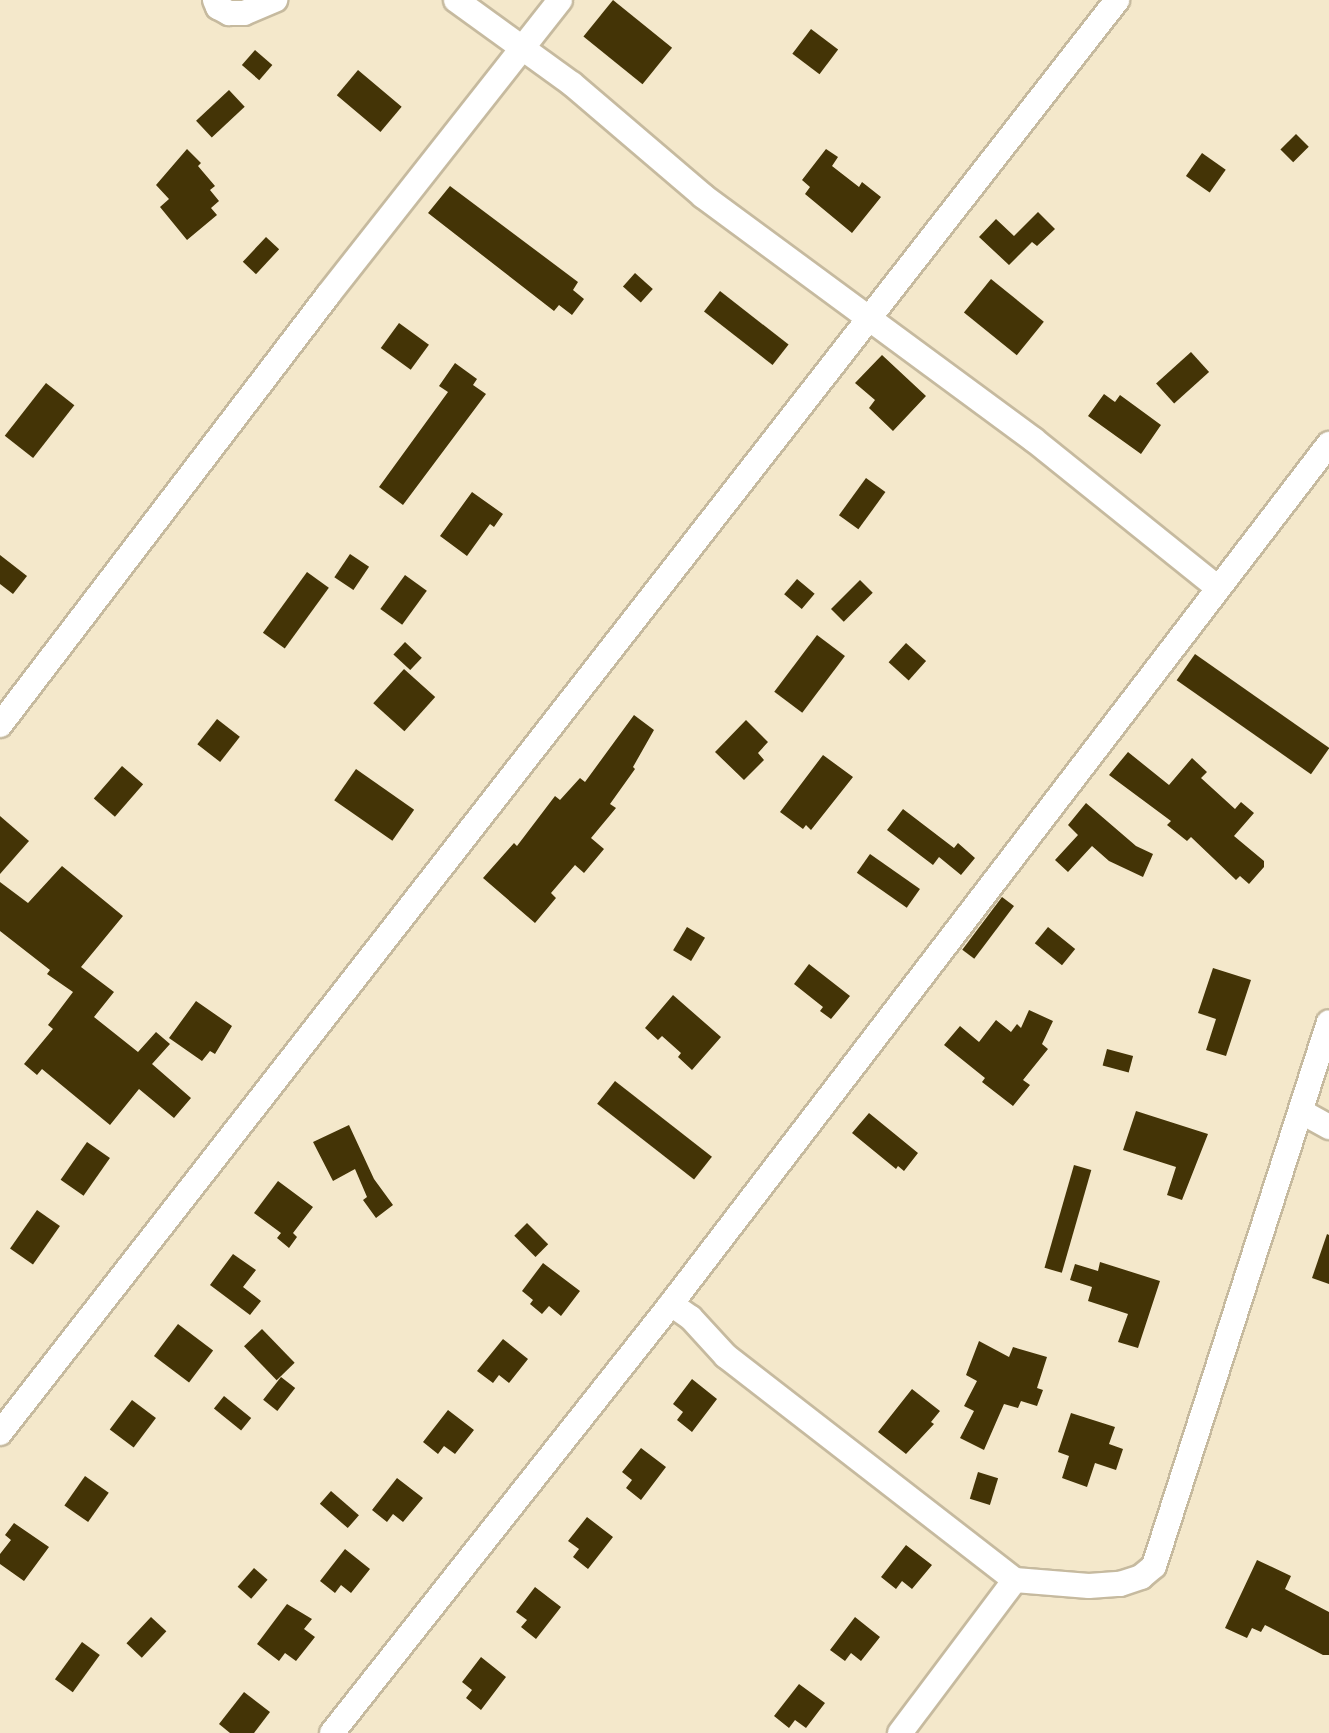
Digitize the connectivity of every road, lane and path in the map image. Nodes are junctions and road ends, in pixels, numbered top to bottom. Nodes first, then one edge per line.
1 (215, 0) edge
2 (275, 0) edge
3 (456, 0) edge
4 (560, 0) edge
5 (1117, 0) edge
6 (525, 47) junction
7 (871, 320) junction
8 (1329, 444) edge
9 (1217, 587) junction
10 (0, 725) edge
11 (1329, 1022) edge
12 (1302, 1112) junction
13 (1329, 1127) edge
14 (671, 1304) junction
15 (0, 1433) edge
16 (1015, 1580) junction
17 (332, 1733) edge
18 (900, 1733) edge

1 - 2 street
3 - 6 street
4 - 6 street
5 - 7 street
6 - 7 street
6 - 10 street
7 - 9 street
7 - 15 street
8 - 9 street
9 - 14 street
11 - 12 street
12 - 13 street
12 - 16 street
14 - 16 street
14 - 17 street
16 - 18 street

